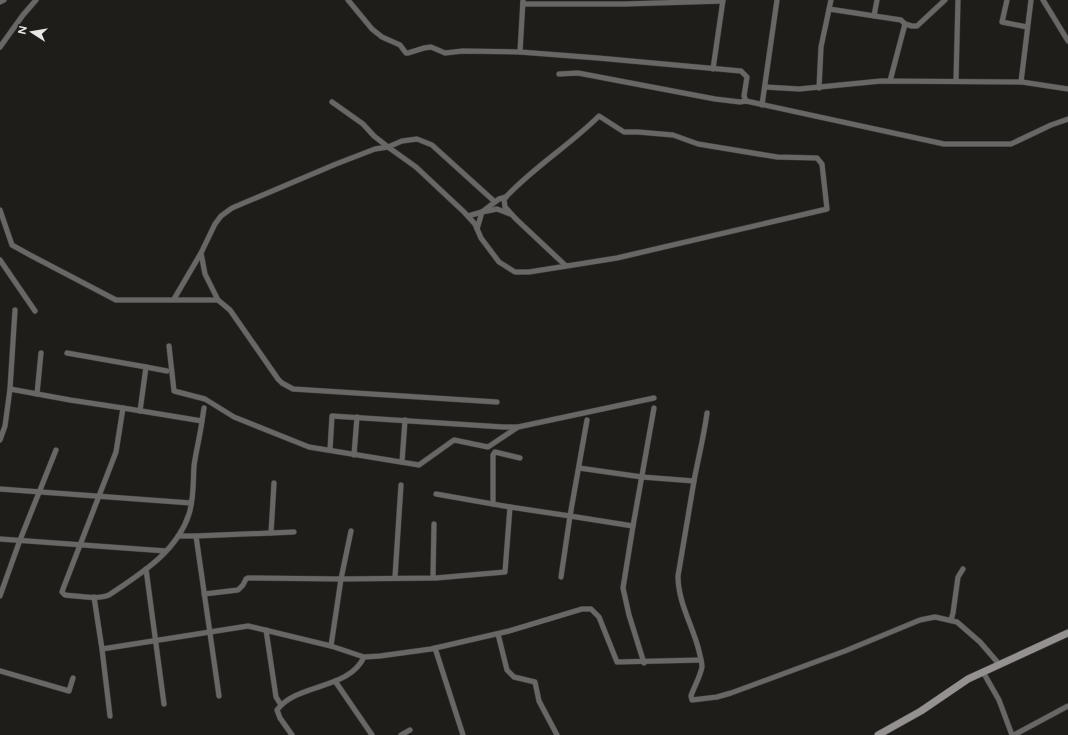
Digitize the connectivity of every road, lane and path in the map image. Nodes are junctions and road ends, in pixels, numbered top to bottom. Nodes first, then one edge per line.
1 (4, 0) edge
2 (36, 0) edge
3 (348, 0) edge
4 (723, 0) edge
5 (777, 0) edge
6 (831, 0) edge
7 (877, 0) edge
8 (945, 0) edge
9 (958, 0) edge
10 (1007, 0) edge
11 (1031, 0) edge
12 (1043, 0) edge
13 (0, 2) edge
14 (523, 2) edge
15 (624, 2) edge
16 (829, 9) junction
17 (874, 16) junction
18 (905, 24) junction
19 (1027, 27) junction
20 (1068, 41) edge
21 (0, 47) edge
22 (520, 52) junction
23 (713, 69) junction
24 (559, 74) dead end
25 (890, 81) junction
26 (956, 81) junction
27 (1020, 82) junction
28 (765, 87) junction
29 (819, 88) junction
30 (1068, 89) edge
31 (746, 101) junction
32 (332, 102) dead end
33 (762, 105) junction
34 (1068, 119) edge
35 (388, 147) junction
36 (506, 196) junction
37 (495, 202) junction
38 (0, 210) edge
39 (482, 212) junction
40 (512, 215) junction
41 (468, 216) junction
42 (477, 229) junction
43 (200, 253) junction
44 (0, 260) edge
45 (566, 266) junction
46 (174, 299) junction
47 (218, 300) junction
48 (16, 310) dead end
49 (35, 310) dead end
50 (169, 346) dead end
51 (41, 353) dead end
52 (67, 353) dead end
53 (146, 367) junction
54 (167, 371) dead end
55 (10, 389) junction
56 (37, 394) junction
57 (654, 398) dead end
58 (497, 402) dead end
59 (123, 408) junction
60 (204, 408) dead end
61 (654, 408) dead end
62 (140, 410) junction
63 (707, 414) dead end
64 (357, 417) junction
65 (405, 420) junction
66 (587, 420) dead end
67 (202, 421) junction
68 (518, 426) junction
69 (0, 440) edge
70 (56, 450) dead end
71 (330, 450) junction
72 (354, 455) junction
73 (520, 458) dead end
74 (402, 462) junction
75 (578, 468) junction
76 (642, 477) junction
77 (694, 482) junction
78 (274, 483) dead end
79 (401, 485) dead end
80 (0, 489) edge
81 (38, 492) junction
82 (436, 494) dead end
83 (98, 496) junction
84 (192, 503) junction
85 (493, 504) junction
86 (510, 507) junction
87 (570, 516) junction
88 (434, 524) dead end
89 (633, 526) junction
90 (351, 530) dead end
91 (294, 532) dead end
92 (271, 533) junction
93 (178, 536) junction
94 (196, 536) junction
95 (0, 539) edge
96 (20, 540) junction
97 (79, 545) junction
98 (166, 551) junction
99 (146, 569) junction
100 (964, 570) dead end
101 (395, 577) junction
102 (561, 577) dead end
103 (434, 578) junction
104 (341, 579) junction
105 (204, 594) junction
106 (0, 596) edge
107 (94, 597) junction
108 (951, 620) junction
109 (266, 630) junction
110 (210, 631) junction
111 (1068, 633) edge
112 (498, 634) junction
113 (156, 640) junction
114 (331, 646) junction
115 (435, 648) junction
116 (102, 649) junction
117 (364, 657) junction
118 (701, 660) junction
119 (644, 662) junction
120 (999, 664) junction
121 (0, 671) edge
122 (983, 672) junction
123 (73, 678) dead end
124 (336, 681) junction
125 (219, 696) dead end
126 (164, 704) dead end
127 (281, 705) junction
128 (1068, 706) edge
129 (110, 716) dead end
130 (410, 730) dead end
131 (292, 735) edge
132 (372, 735) edge
133 (401, 735) edge
134 (463, 735) edge
135 (557, 735) edge
136 (878, 735) edge
137 (1013, 735) edge

1 - 13 street
2 - 21 street
3 - 22 street
4 - 15 street
4 - 23 street
5 - 28 street
6 - 16 street
7 - 17 street
8 - 18 street
9 - 26 street
10 - 19 street
11 - 19 street
12 - 20 street
14 - 15 street
14 - 22 street
16 - 17 street
16 - 29 street
17 - 18 street
18 - 25 street
19 - 27 street
22 - 23 street
23 - 31 street
24 - 31 street
25 - 26 street
25 - 29 street
26 - 27 street
27 - 30 street
28 - 29 street
28 - 33 street
31 - 33 street
32 - 35 street
33 - 34 street
35 - 37 street
35 - 41 street
35 - 43 street
36 - 37 street
36 - 40 street
36 - 45 street
37 - 39 street
38 - 46 street
39 - 40 street
39 - 41 street
39 - 42 street
40 - 45 street
41 - 42 street
42 - 45 street
43 - 46 street
43 - 47 street
44 - 49 street
46 - 47 street
47 - 58 street
48 - 55 street
50 - 71 street
51 - 56 street
52 - 53 street
53 - 54 street
53 - 62 street
55 - 56 street
55 - 69 street
56 - 59 street
57 - 68 street
59 - 62 street
59 - 83 street
60 - 67 street
61 - 76 street
62 - 67 street
63 - 77 street
64 - 65 street
64 - 71 street
64 - 72 street
65 - 68 street
65 - 74 street
66 - 75 street
67 - 84 street
68 - 74 street
70 - 81 street
71 - 72 street
72 - 74 street
73 - 85 street
75 - 76 street
75 - 87 street
76 - 77 street
76 - 89 street
77 - 118 street
78 - 92 street
79 - 101 street
80 - 81 street
81 - 83 street
81 - 96 street
82 - 85 street
83 - 84 street
83 - 97 street
84 - 93 street
85 - 86 street
86 - 87 street
86 - 103 street
87 - 89 street
87 - 102 street
88 - 103 street
89 - 119 street
90 - 104 street
91 - 92 street
92 - 94 street
93 - 94 street
93 - 98 street
94 - 105 street
95 - 96 street
96 - 97 street
96 - 106 street
97 - 98 street
97 - 107 street
98 - 99 street
99 - 107 street
99 - 113 street
100 - 108 street
101 - 103 street
101 - 104 street
104 - 105 street
104 - 114 street
105 - 110 street
107 - 116 street
108 - 118 street
108 - 120 street
109 - 110 street
109 - 114 street
109 - 127 street
110 - 113 street
110 - 125 street
111 - 120 street
112 - 115 street
112 - 119 street
112 - 135 street
113 - 116 street
113 - 126 street
114 - 117 street
115 - 117 street
115 - 134 street
116 - 129 street
117 - 124 street
118 - 119 street
120 - 122 street
121 - 123 street
122 - 136 street
122 - 137 street
124 - 127 street
124 - 132 street
127 - 131 street
128 - 137 street
130 - 133 street

